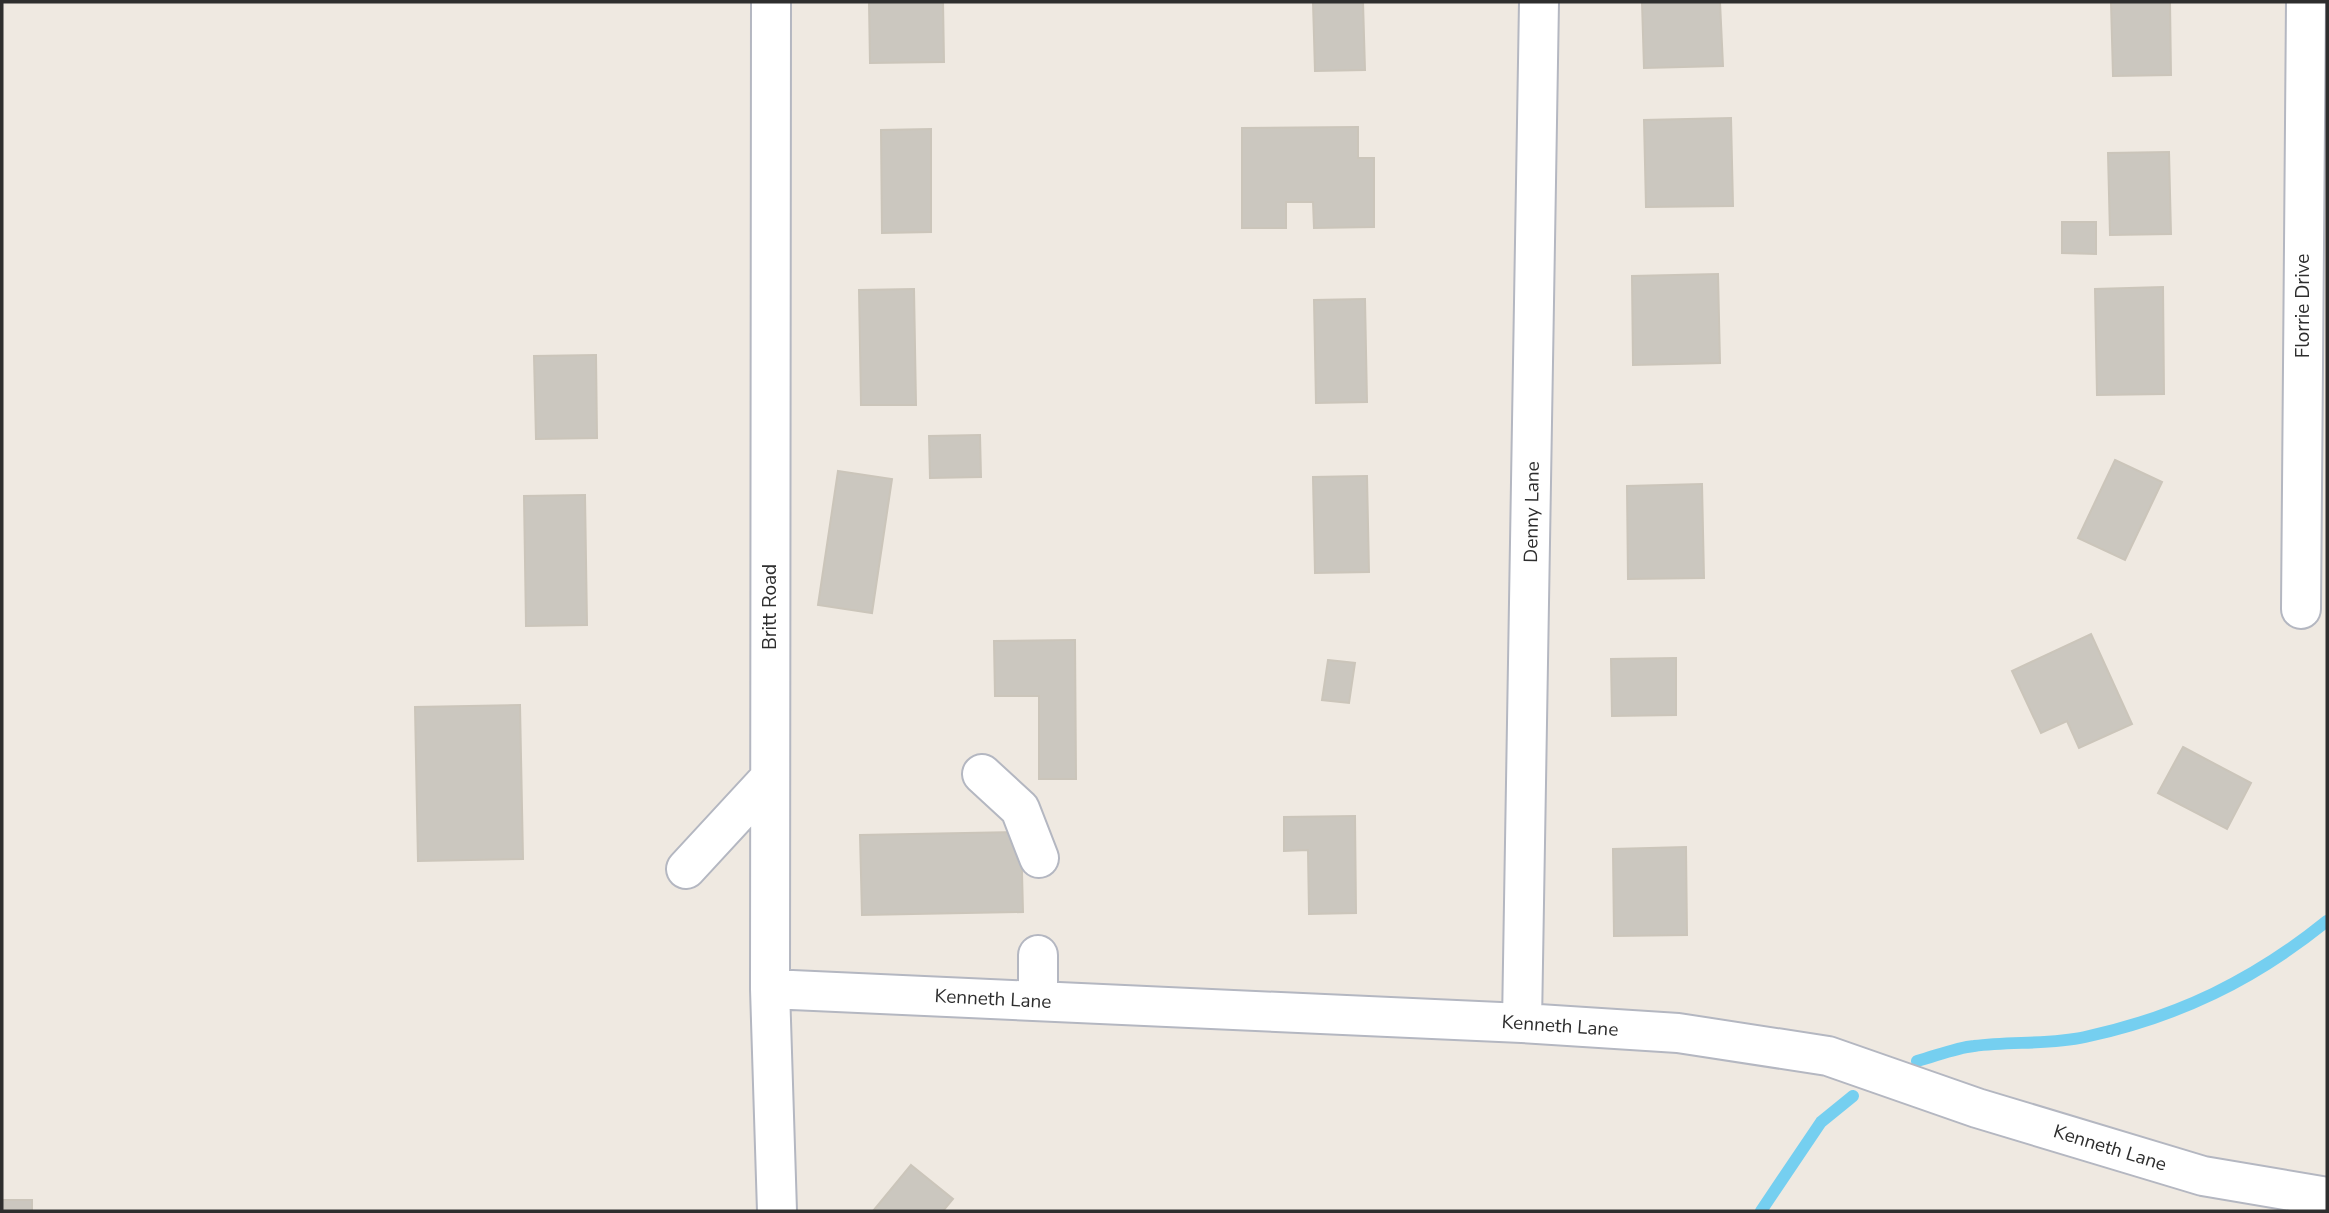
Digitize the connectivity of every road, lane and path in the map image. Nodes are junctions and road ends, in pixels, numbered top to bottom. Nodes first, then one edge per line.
1 (771, 2) edge
2 (1539, 2) edge
3 (2306, 2) edge
4 (2301, 610) dead end
5 (982, 774) dead end
6 (770, 778) junction
7 (1039, 858) dead end
8 (686, 869) dead end
9 (1038, 956) dead end
10 (770, 989) junction
11 (1038, 1001) junction
12 (1522, 1023) junction
13 (2327, 1197) edge
14 (777, 1211) edge

1 - 6 street, Britt Road
2 - 12 street, Denny Lane
3 - 4 street, Florrie Drive
5 - 7 street
6 - 8 street
6 - 10 street, Britt Road
9 - 11 street
10 - 11 street, Kenneth Lane
10 - 14 street, Britt Road
11 - 12 street, Kenneth Lane
12 - 13 street, Kenneth Lane

